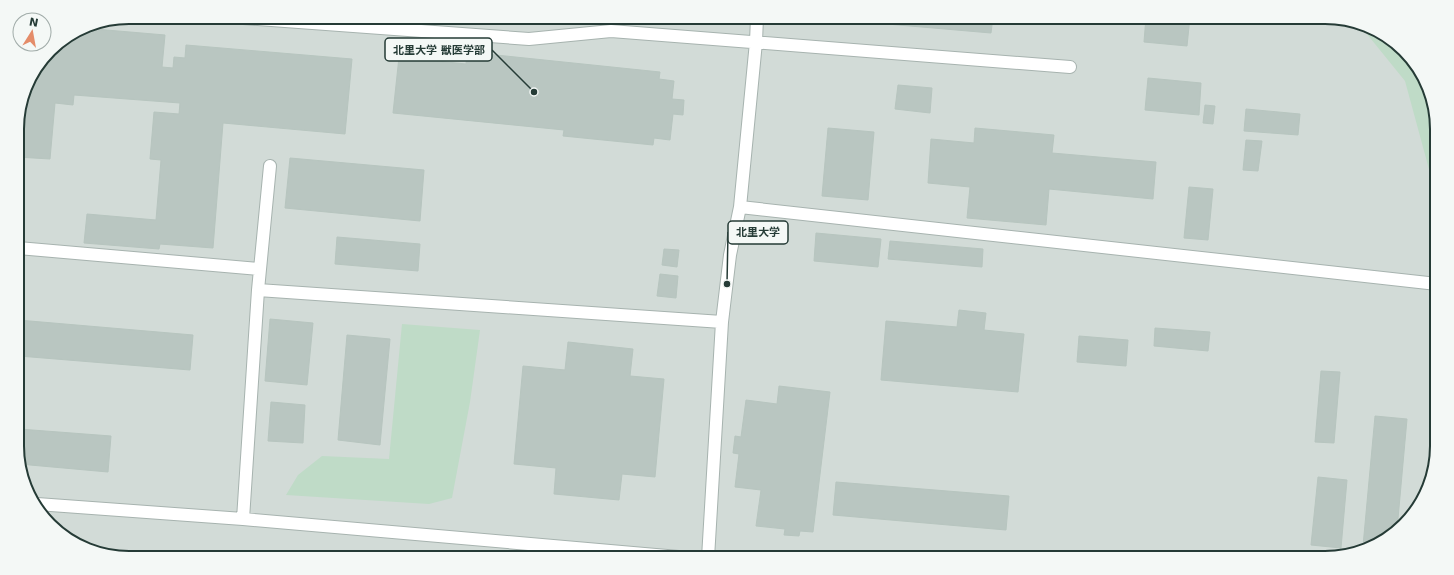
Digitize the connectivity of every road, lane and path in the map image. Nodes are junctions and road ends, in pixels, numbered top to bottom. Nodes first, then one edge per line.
1 (325, 24) edge
2 (757, 24) edge
3 (756, 42) junction
4 (1070, 68) dead end
5 (270, 166) dead end
6 (740, 207) junction
7 (24, 249) edge
8 (260, 269) junction
9 (1430, 283) edge
10 (258, 290) junction
11 (722, 322) junction
12 (42, 504) edge
13 (243, 520) junction
14 (608, 551) edge
15 (708, 551) edge

1 - 3 lane
2 - 3 lane
3 - 4 lane
3 - 6 lane
5 - 8 lane
6 - 9 lane
6 - 11 lane
7 - 8 lane
8 - 10 lane
10 - 11 lane
10 - 13 lane
11 - 15 lane
12 - 13 lane
13 - 14 lane

